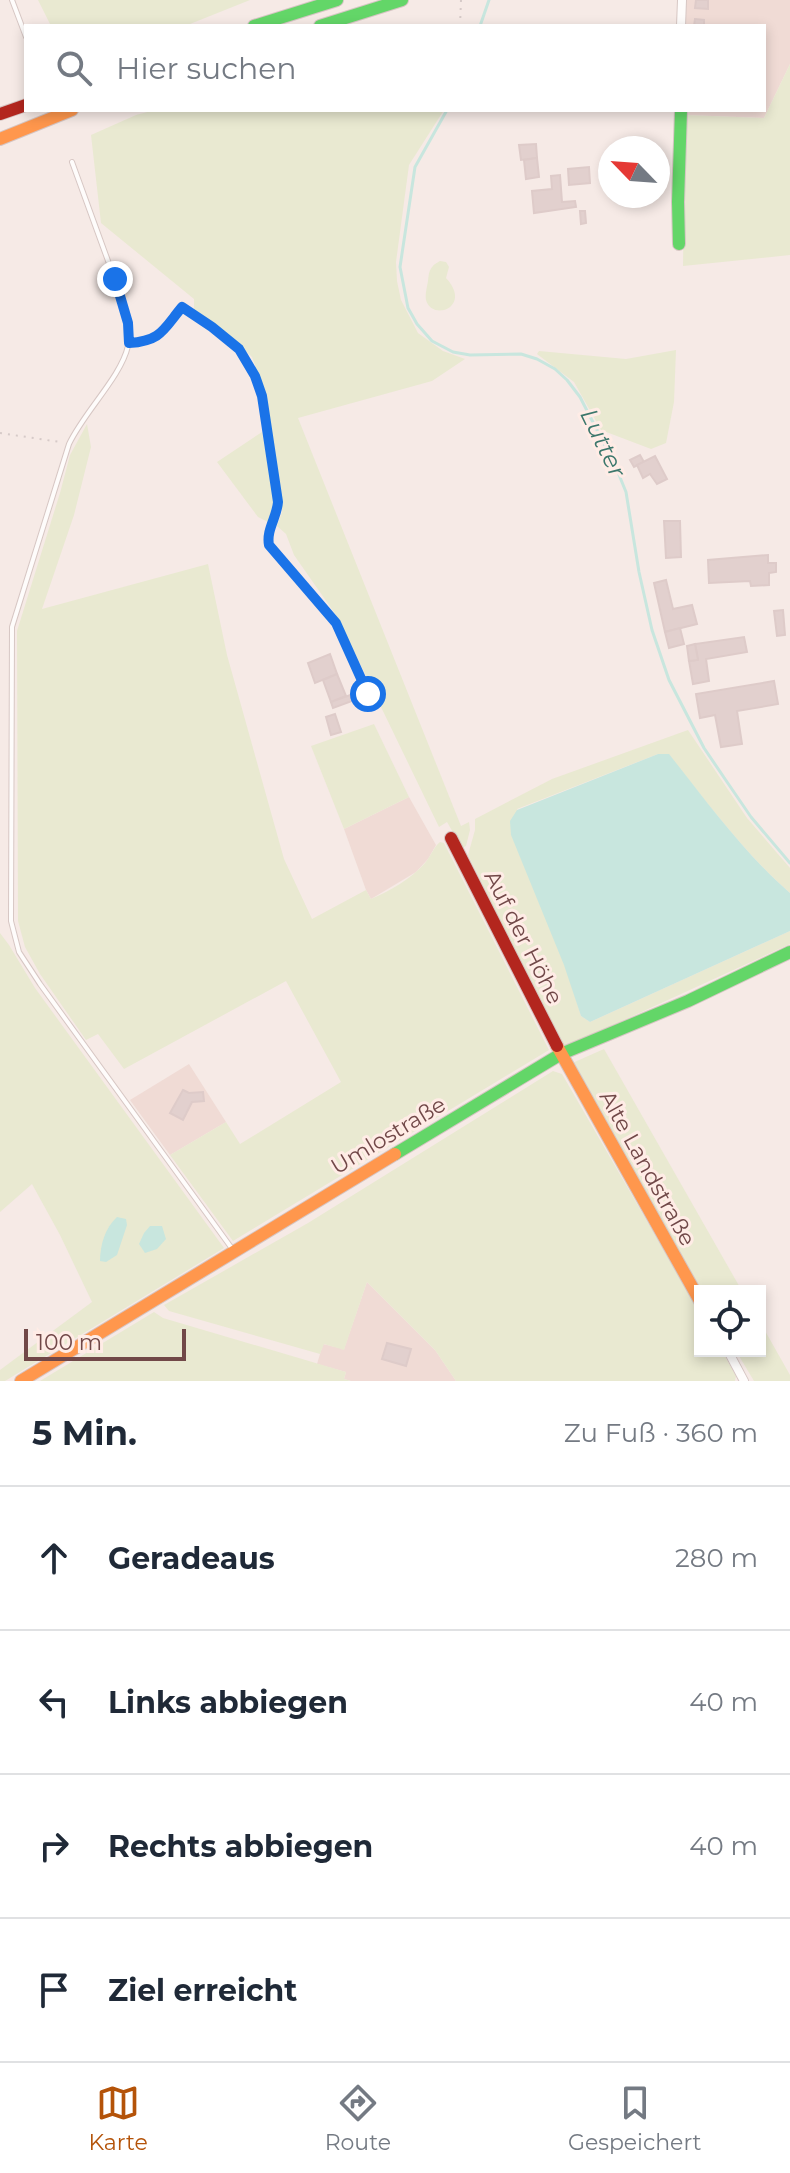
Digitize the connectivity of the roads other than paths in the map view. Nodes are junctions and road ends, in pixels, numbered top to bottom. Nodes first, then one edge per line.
1 (12, 0) edge
2 (337, 0) edge
3 (402, 0) edge
4 (682, 0) edge
5 (260, 24) edge
6 (326, 24) edge
7 (681, 24) edge
8 (24, 32) edge
9 (24, 106) edge
10 (67, 112) edge
11 (681, 112) edge
12 (0, 114) edge
13 (0, 139) edge
14 (72, 162) dead end
15 (679, 244) dead end
16 (451, 838) dead end
17 (790, 952) edge
18 (561, 1054) junction
19 (234, 1251) junction
20 (694, 1290) edge
21 (731, 1357) edge
22 (21, 1381) edge
23 (744, 1381) edge

1 - 8 lane
2 - 5 main road
3 - 6 main road
4 - 7 street
9 - 12 main road
10 - 13 main road
11 - 15 main road
14 - 19 lane
16 - 18 main road, Auf der Höhe
17 - 18 main road, Umlostraße
18 - 19 main road, Umlostraße
18 - 20 main road, Alte Landstraße
19 - 22 main road, Umlostraße
21 - 23 street

